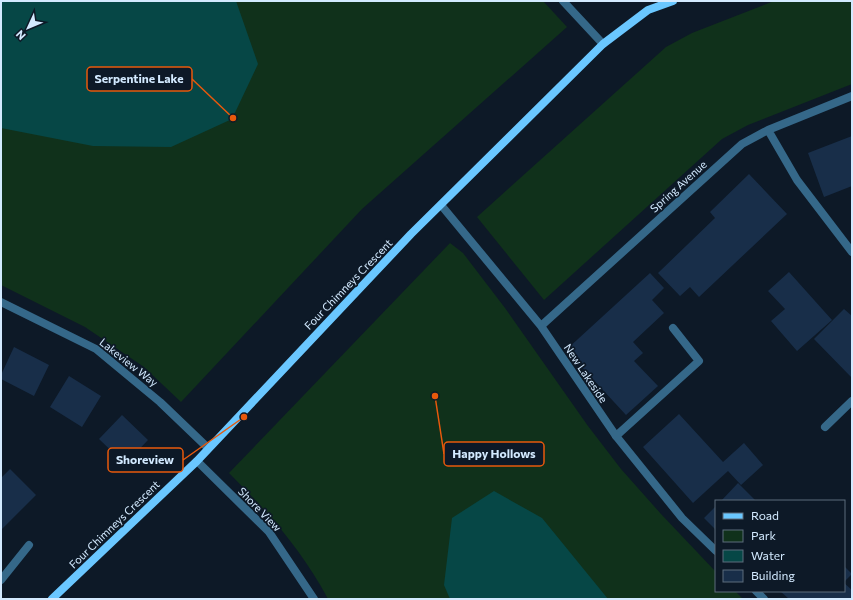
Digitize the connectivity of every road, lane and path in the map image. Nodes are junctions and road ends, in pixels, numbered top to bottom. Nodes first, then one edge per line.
1 (563, 1) edge
2 (673, 1) edge
3 (603, 44) junction
4 (852, 96) edge
5 (768, 130) junction
6 (441, 205) junction
7 (852, 252) edge
8 (1, 302) edge
9 (541, 326) junction
10 (673, 328) dead end
11 (852, 401) edge
12 (825, 427) dead end
13 (616, 436) junction
14 (208, 448) junction
15 (197, 461) junction
16 (29, 545) dead end
17 (715, 550) edge
18 (1, 580) edge
19 (54, 598) edge
20 (314, 599) edge

1 - 3 street
2 - 3 street, Four Chimneys Crescent
3 - 6 street, Four Chimneys Crescent
4 - 5 street, Spring Avenue
5 - 7 street
5 - 9 street, Spring Avenue
6 - 9 street, New Lakeside
6 - 14 street, Four Chimneys Crescent
8 - 14 street, Lakeview Way
9 - 13 street, New Lakeside
10 - 13 street
11 - 12 street
13 - 17 street, New Lakeside
14 - 15 street, Four Chimneys Crescent
15 - 19 street, Four Chimneys Crescent
15 - 20 street, Shore View
16 - 18 street

